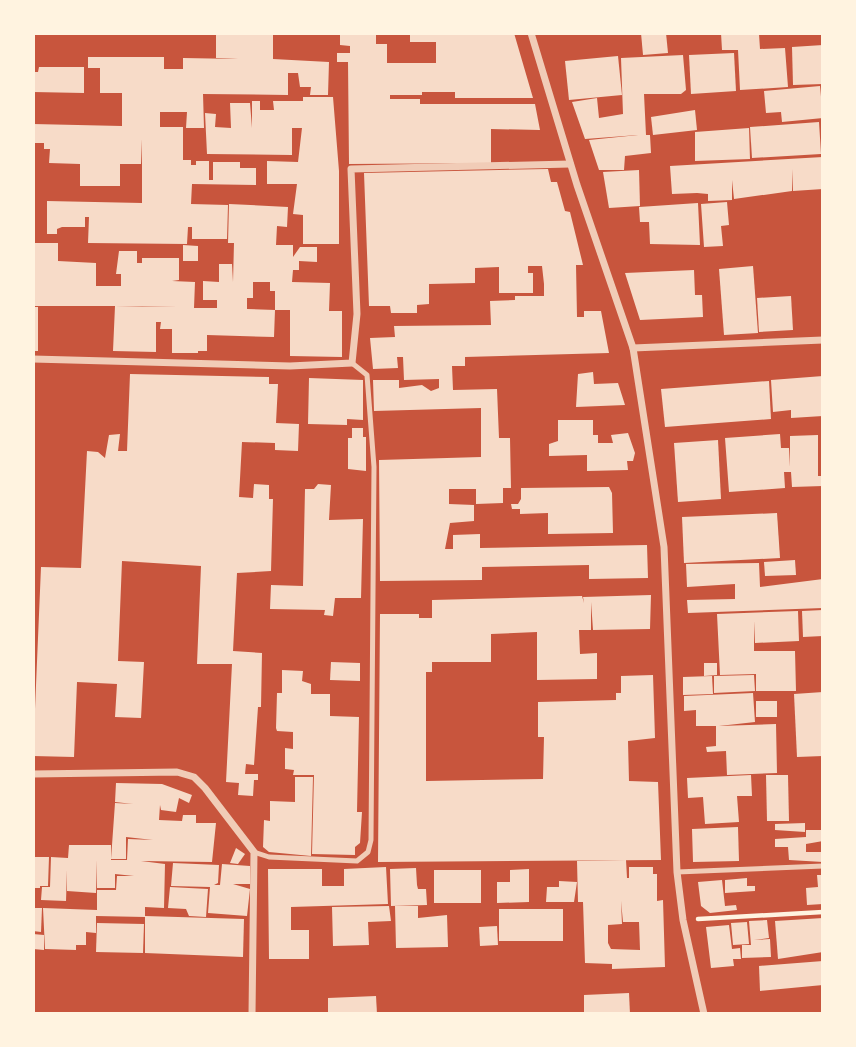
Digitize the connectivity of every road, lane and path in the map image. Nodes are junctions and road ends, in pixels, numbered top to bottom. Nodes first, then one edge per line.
1 (531, 33) edge
2 (570, 164) junction
3 (823, 340) edge
4 (633, 348) junction
5 (33, 359) edge
6 (352, 363) junction
7 (33, 774) edge
8 (254, 852) junction
9 (823, 866) edge
10 (677, 872) junction
11 (823, 912) edge
12 (683, 919) junction
13 (252, 1014) edge
14 (704, 1014) edge

1 - 2 street
2 - 4 street
2 - 6 street
3 - 4 street
4 - 10 street
5 - 6 street
6 - 8 lane
7 - 8 street
8 - 13 street
9 - 10 lane
10 - 12 street
11 - 12 path
12 - 14 street

